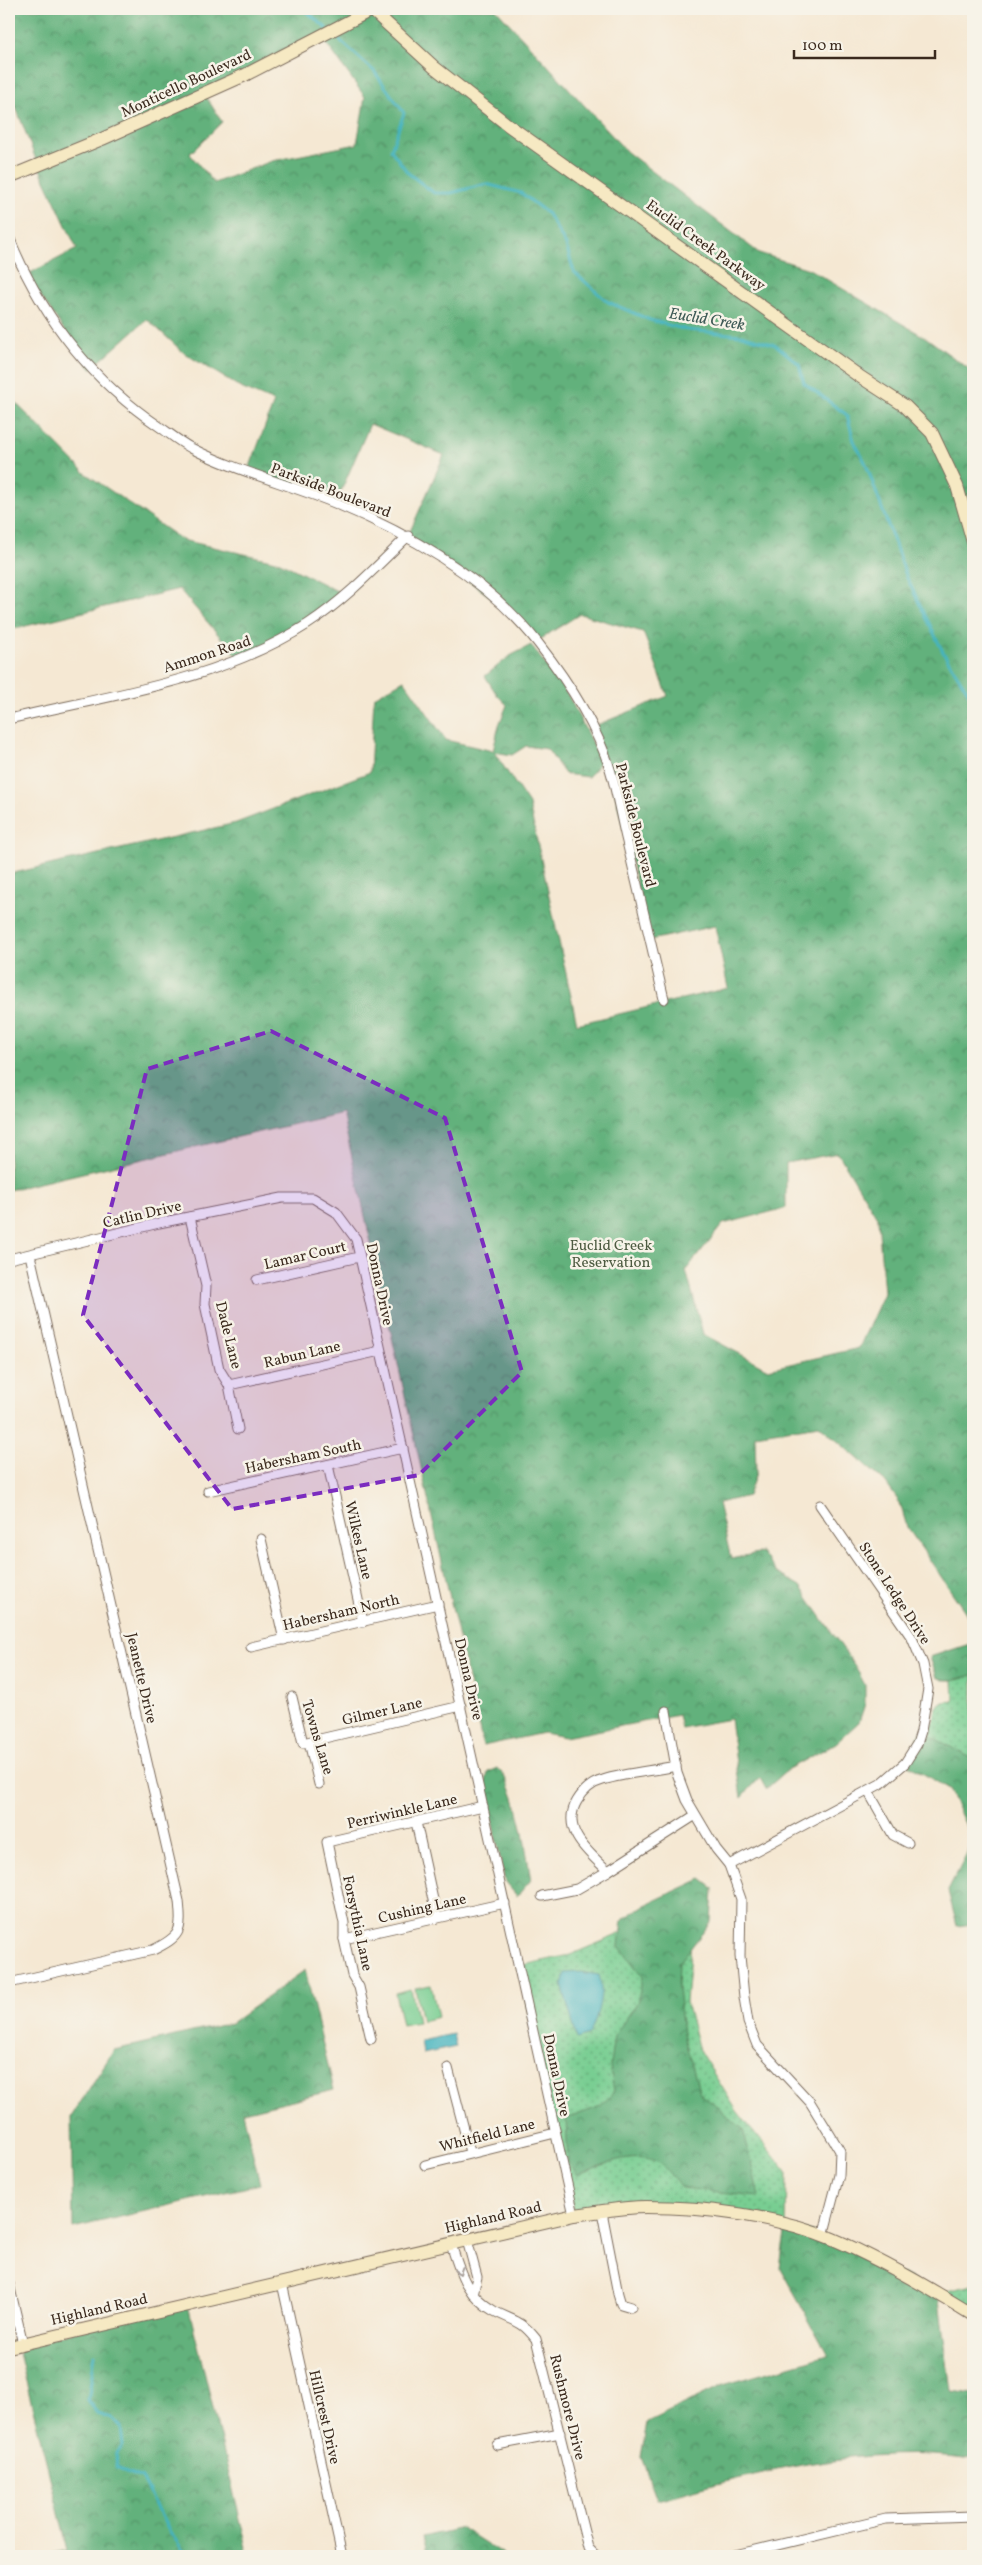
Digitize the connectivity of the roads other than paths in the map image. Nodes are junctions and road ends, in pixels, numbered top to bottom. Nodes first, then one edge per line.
1 (372, 9) edge
2 (9, 177) edge
3 (9, 237) edge
4 (408, 536) junction
5 (973, 542) edge
6 (9, 719) edge
7 (664, 999) dead end
8 (282, 1198) joint
9 (190, 1217) junction
10 (30, 1255) junction
11 (360, 1257) junction
12 (9, 1259) edge
13 (257, 1280) dead end
14 (380, 1351) junction
15 (229, 1385) junction
16 (238, 1429) dead end
17 (403, 1448) junction
18 (328, 1464) junction
19 (208, 1491) dead end
20 (820, 1506) dead end
21 (261, 1539) dead end
22 (438, 1604) junction
23 (363, 1622) junction
24 (284, 1640) junction
25 (251, 1647) dead end
26 (292, 1698) dead end
27 (461, 1706) junction
28 (666, 1712) dead end
29 (309, 1742) junction
30 (676, 1766) junction
31 (319, 1784) dead end
32 (868, 1791) junction
33 (483, 1806) junction
34 (694, 1816) junction
35 (416, 1822) junction
36 (327, 1842) joint
37 (908, 1844) dead end
38 (728, 1865) junction
39 (608, 1871) junction
40 (542, 1896) dead end
41 (506, 1903) junction
42 (437, 1918) junction
43 (344, 1940) junction
44 (9, 1983) edge
45 (370, 2039) dead end
46 (448, 2068) dead end
47 (555, 2133) junction
48 (470, 2152) junction
49 (424, 2164) dead end
50 (602, 2212) junction
51 (574, 2215) junction
52 (822, 2236) junction
53 (467, 2240) junction
54 (451, 2244) junction
55 (282, 2283) junction
56 (9, 2284) edge
57 (474, 2294) junction
58 (631, 2307) dead end
59 (973, 2315) edge
60 (23, 2344) junction
61 (9, 2347) edge
62 (560, 2433) junction
63 (497, 2445) dead end
64 (973, 2516) edge
65 (342, 2556) edge
66 (596, 2556) edge
67 (732, 2556) edge

1 - 2 street, Monticello Boulevard, bridge
1 - 5 street, Euclid Creek Parkway
3 - 4 street, Parkside Boulevard
4 - 6 street, Ammon Road
4 - 7 street, Parkside Boulevard
8 - 9 street, Catlin Drive
8 - 11 street, Donna Drive
9 - 10 street, Catlin Drive
9 - 15 street, Dade Lane
10 - 12 street, Catlin Drive
10 - 44 street, Jeanette Drive
11 - 13 street, Lamar Court
11 - 14 street, Donna Drive
14 - 15 street, Rabun Lane
14 - 17 street, Donna Drive
15 - 16 street, Dade Lane
17 - 18 street, Habersham South
17 - 22 street, Donna Drive
18 - 19 street, Habersham South
18 - 23 street, Wilkes Lane
20 - 32 street, Stone Ledge Drive
21 - 24 street
22 - 23 street, Habersham North
22 - 27 street, Donna Drive
23 - 24 street, Habersham North
24 - 25 street, Habersham North
26 - 29 street, Towns Lane
27 - 29 street, Gilmer Lane
27 - 33 street, Donna Drive
28 - 30 street
29 - 31 street, Towns Lane
30 - 34 street
30 - 39 street
32 - 37 street
32 - 38 street, Stone Ledge Drive
33 - 35 street, Perriwinkle Lane
33 - 41 street, Donna Drive
34 - 38 street
34 - 39 street
35 - 36 street, Perriwinkle Lane
35 - 42 street
36 - 43 street, Forsythia Lane
38 - 52 street
39 - 40 street
41 - 42 street, Cushing Lane
41 - 47 street, Donna Drive
42 - 43 street, Cushing Lane
43 - 45 street, Forsythia Lane
46 - 48 street
47 - 48 street, Whitfield Lane
47 - 51 street, Donna Drive
48 - 49 street, Whitfield Lane
50 - 51 street, Highland Road
50 - 52 street, Highland Road
50 - 58 street
51 - 53 street, Highland Road
52 - 59 street, Highland Road
53 - 54 street, Highland Road
53 - 57 street
54 - 55 street, Highland Road
54 -> 57 street, Rushmore Drive
55 - 60 street, Highland Road
55 - 65 street, Hillcrest Drive
56 - 60 street
57 - 62 street, Rushmore Drive
60 - 61 street, Highland Road
62 - 63 street
62 - 66 street, Rushmore Drive
64 - 67 street

